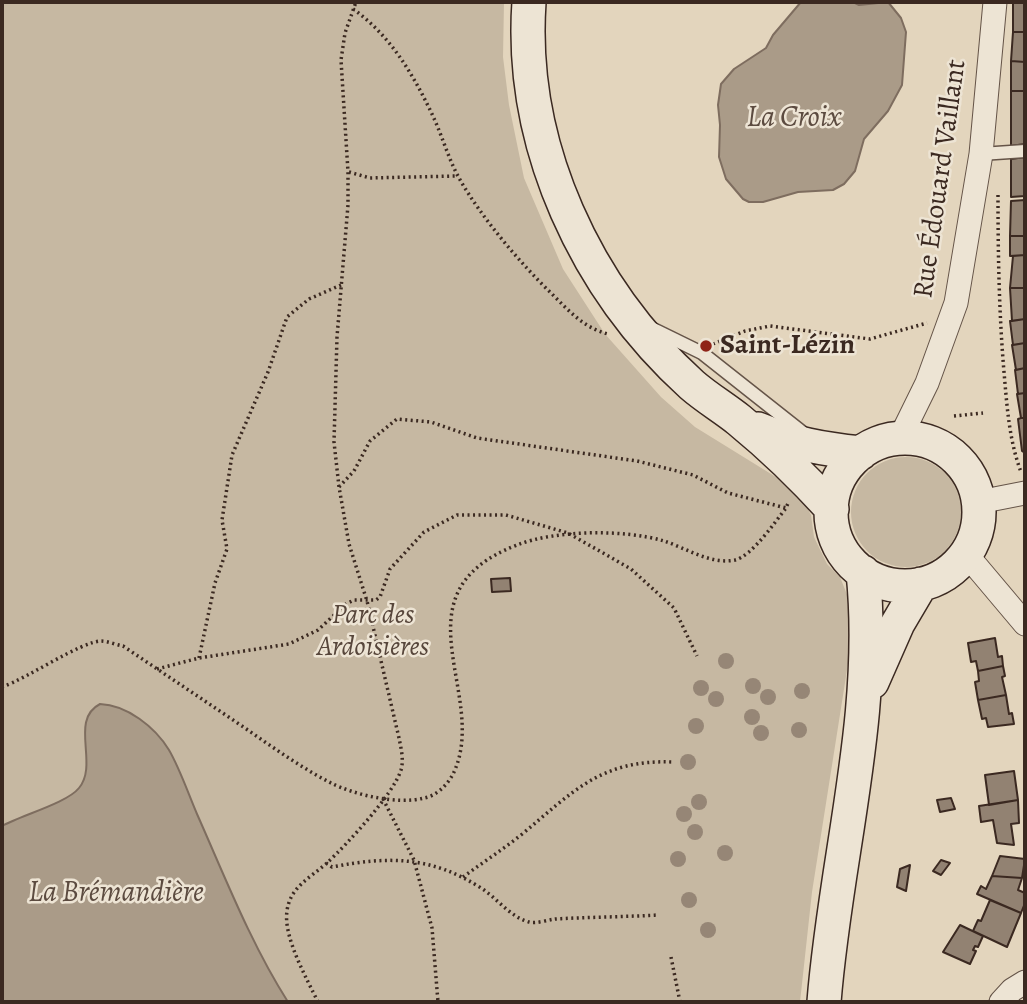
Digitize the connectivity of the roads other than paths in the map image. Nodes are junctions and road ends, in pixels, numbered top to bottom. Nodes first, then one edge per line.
1 (529, 2) edge
2 (995, 2) edge
3 (1025, 151) edge
4 (981, 154) junction
5 (623, 326) junction
6 (740, 421) junction
7 (900, 438) junction
8 (824, 449) junction
9 (861, 453) junction
10 (1024, 493) edge
11 (979, 502) junction
12 (832, 509) junction
13 (966, 554) junction
14 (863, 572) junction
15 (921, 584) junction
16 (1025, 624) edge
17 (864, 700) junction
18 (1025, 982) edge
19 (824, 1002) edge
20 (1001, 1002) edge

1 - 5 main road
2 - 4 street, Rue Édouard Vaillant
3 - 4 lane
4 - 7 street, Rue Édouard Vaillant
5 - 6 main road
5 - 8 lane
6 - 8 main road
6 - 12 main road
7 - 9 main road
7 - 11 main road
8 - 9 main road
9 - 12 main road
10 - 11 street
11 - 13 main road
12 - 14 main road
13 - 15 main road
13 - 16 street
14 - 15 main road
14 - 17 main road
15 - 17 main road
17 - 19 main road
18 - 20 street

